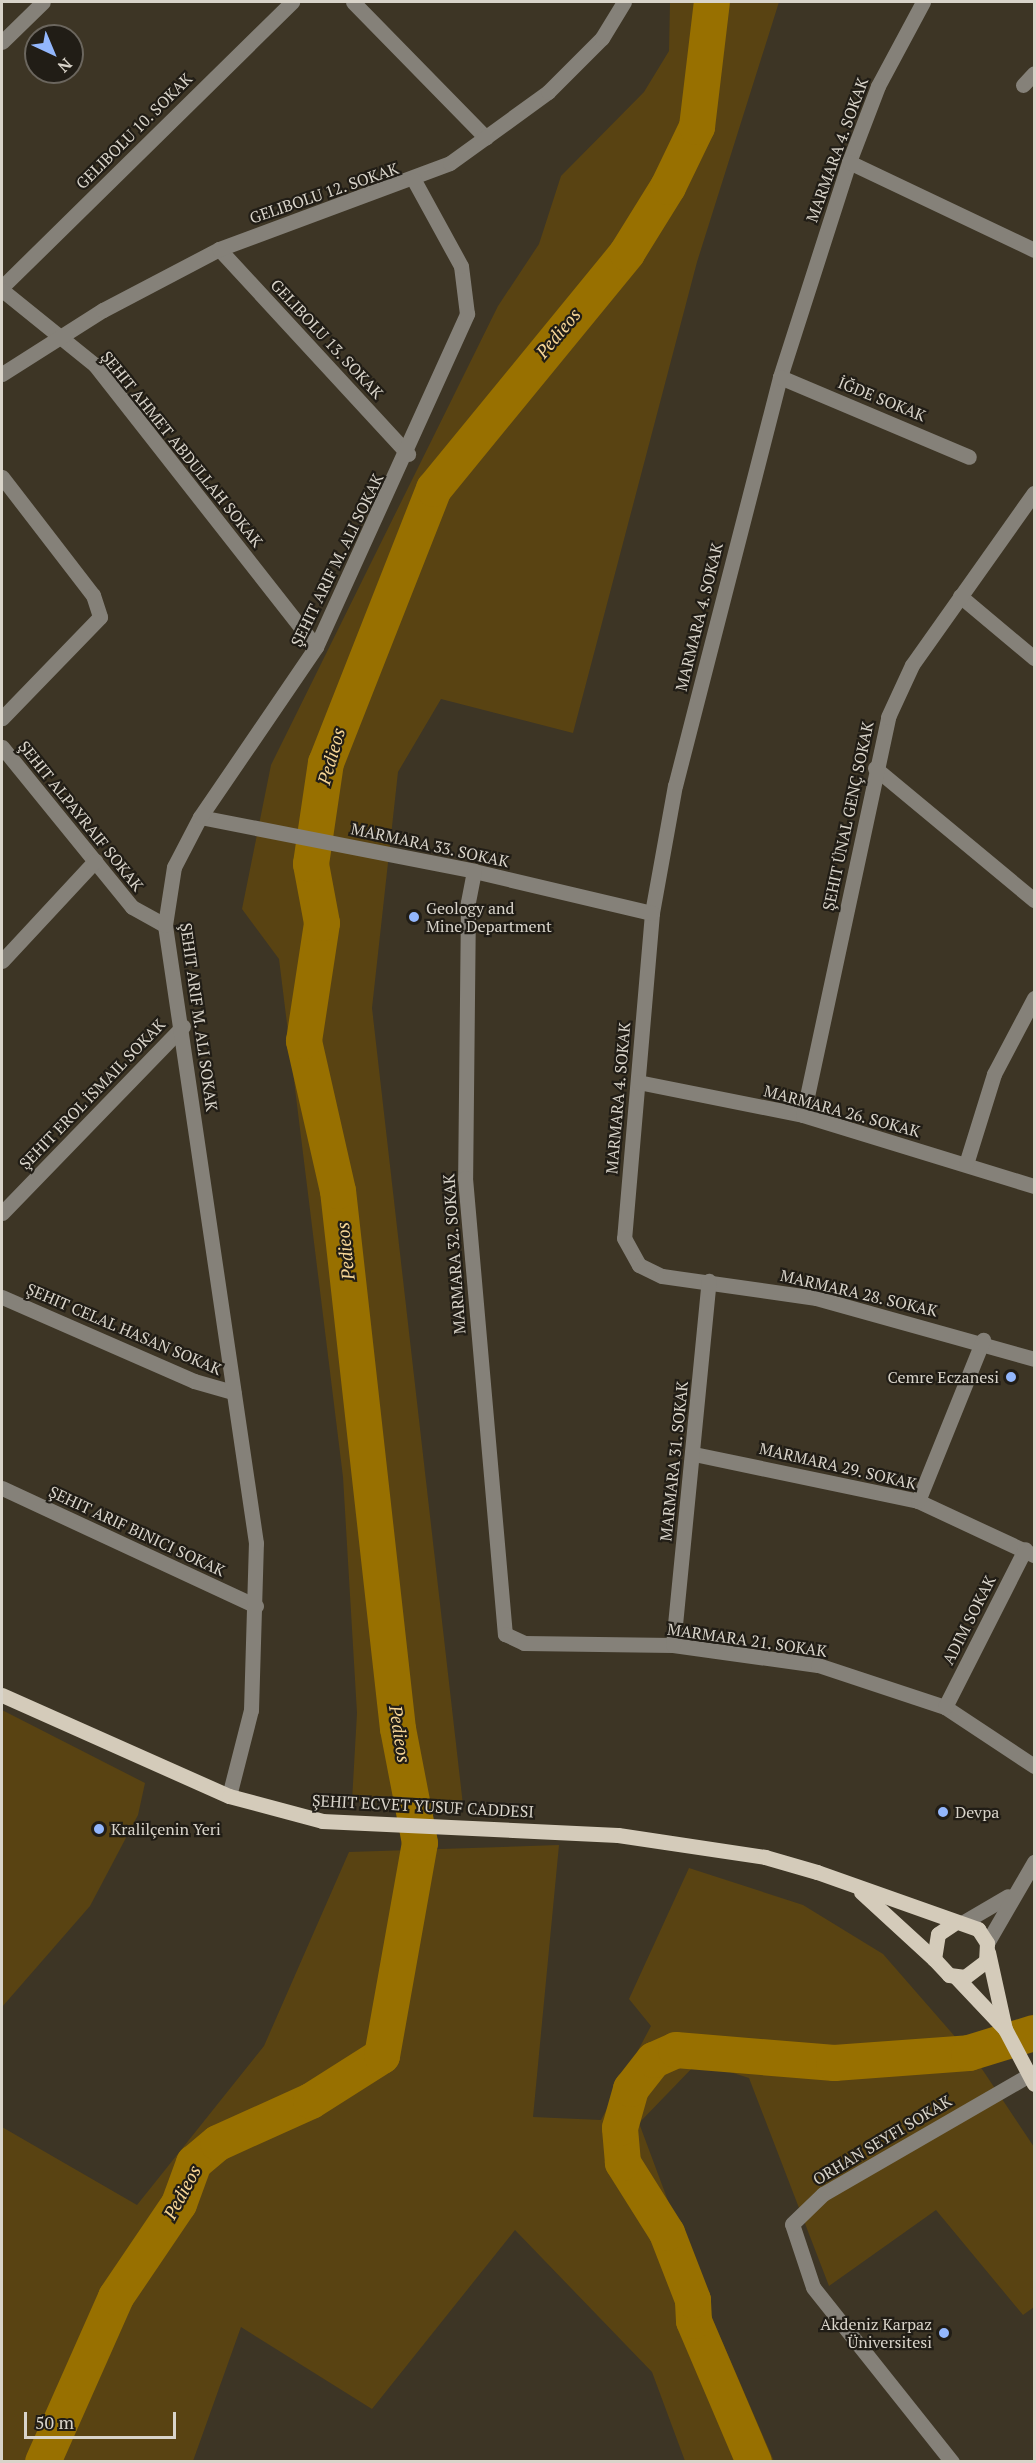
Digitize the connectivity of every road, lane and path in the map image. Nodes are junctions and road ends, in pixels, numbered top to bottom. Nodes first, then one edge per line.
1 (43, 2) edge
2 (292, 2) edge
3 (353, 2) edge
4 (624, 2) edge
5 (923, 2) edge
6 (4, 36) edge
7 (1035, 73) edge
8 (1023, 85) dead end
9 (486, 138) junction
10 (849, 162) junction
11 (414, 180) junction
12 (219, 249) junction
13 (1035, 250) edge
14 (2, 289) edge
15 (62, 339) junction
16 (2, 375) edge
17 (780, 377) junction
18 (408, 454) junction
19 (969, 457) dead end
20 (2, 477) edge
21 (1035, 493) edge
22 (960, 596) junction
23 (316, 647) junction
24 (1035, 658) edge
25 (2, 718) edge
26 (2, 747) edge
27 (875, 768) junction
28 (200, 818) junction
29 (94, 861) junction
30 (474, 871) junction
31 (1035, 900) edge
32 (652, 913) junction
33 (165, 925) junction
34 (2, 961) edge
35 (1035, 998) edge
36 (183, 1026) junction
37 (638, 1082) junction
38 (803, 1115) junction
39 (966, 1164) junction
40 (1035, 1186) edge
41 (2, 1214) edge
42 (639, 1265) joint
43 (709, 1281) junction
44 (2, 1298) edge
45 (983, 1341) junction
46 (1035, 1359) edge
47 (233, 1392) junction
48 (694, 1454) junction
49 (2, 1488) edge
50 (918, 1501) junction
51 (1030, 1552) edge
52 (256, 1606) junction
53 (505, 1634) joint
54 (673, 1645) junction
55 (2, 1695) edge
56 (945, 1707) junction
57 (1035, 1766) edge
58 (229, 1796) junction
59 (1035, 1862) edge
60 (1017, 1888) junction
61 (859, 1890) junction
62 (958, 1923) junction
63 (987, 1947) junction
64 (934, 1959) junction
65 (956, 1977) junction
66 (1005, 2029) junction
67 (1033, 2079) edge
68 (952, 2462) edge

1 - 6 street
2 - 14 street, GELIBOLU 10. SOKAK
3 - 9 street
4 - 9 street, GELIBOLU 12. SOKAK
5 - 10 street, MARMARA 4. SOKAK
7 - 8 street
9 - 11 street, GELIBOLU 12. SOKAK
10 - 13 street
10 - 17 street, MARMARA 4. SOKAK
11 - 12 street, GELIBOLU 12. SOKAK
11 - 18 street, ŞEHIT ARIF M. ALI SOKAK
12 - 15 street, GELIBOLU 12. SOKAK
12 - 18 street, GELIBOLU 13. SOKAK
14 - 15 street, ŞEHIT AHMET ABDULLAH SOKAK
15 - 16 street, GELIBOLU 12. SOKAK
15 - 23 street, ŞEHIT AHMET ABDULLAH SOKAK
17 - 19 street, İĞDE SOKAK
17 - 32 street, MARMARA 4. SOKAK
18 - 23 street, ŞEHIT ARIF M. ALI SOKAK
20 - 25 street
21 - 22 street, ŞEHIT ÜNAL GENÇ SOKAK
22 - 24 street
22 - 27 street, ŞEHIT ÜNAL GENÇ SOKAK
23 - 28 street, ŞEHIT ARIF M. ALI SOKAK
26 - 29 street, ŞEHIT ALPAYRAIF SOKAK
27 - 31 street
27 - 38 street, ŞEHIT ÜNAL GENÇ SOKAK
28 - 30 street, MARMARA 33. SOKAK
28 - 33 street, ŞEHIT ARIF M. ALI SOKAK
29 - 33 street, ŞEHIT ALPAYRAIF SOKAK
29 - 34 street
30 - 32 street, MARMARA 33. SOKAK
30 - 53 street, MARMARA 32. SOKAK
32 - 37 street, MARMARA 4. SOKAK
33 - 36 street, ŞEHIT ARIF M. ALI SOKAK
35 - 39 street
36 - 41 street, ŞEHIT EROL İSMAIL SOKAK
36 - 47 street, ŞEHIT ARIF M. ALI SOKAK
37 - 38 street, MARMARA 26. SOKAK
37 - 42 street, MARMARA 4. SOKAK
38 - 39 street, MARMARA 26. SOKAK
39 - 40 street, MARMARA 26. SOKAK
42 - 43 street, MARMARA 28. SOKAK
43 - 45 street, MARMARA 28. SOKAK
43 - 48 street, MARMARA 31. SOKAK
44 - 47 street, ŞEHIT CELAL HASAN SOKAK
45 - 46 street, MARMARA 28. SOKAK
45 - 50 street
47 - 52 street, ŞEHIT ARIF M. ALI SOKAK
48 - 50 street, MARMARA 29. SOKAK
48 - 54 street, MARMARA 31. SOKAK
49 - 52 street, ŞEHIT ARIF BINICI SOKAK
50 - 51 street, MARMARA 29. SOKAK
51 - 56 street
52 - 58 street, ŞEHIT ARIF M. ALI SOKAK
53 - 54 street, MARMARA 21. SOKAK
54 - 56 street, MARMARA 21. SOKAK
55 - 58 main road, ŞEHIT ECVET YUSUF CADDESI
56 - 57 street, MARMARA 21. SOKAK
58 - 61 main road, ŞEHIT ECVET YUSUF CADDESI
59 - 60 street
60 - 62 street
60 - 63 street
61 - 62 main road, ŞEHIT ECVET YUSUF CADDESI
61 - 64 main road
62 - 63 main road
62 - 64 main road
63 - 65 main road
63 - 66 main road
64 - 65 main road
65 - 66 main road
66 - 67 main road
67 - 68 street, ORHAN SEYFI SOKAK

